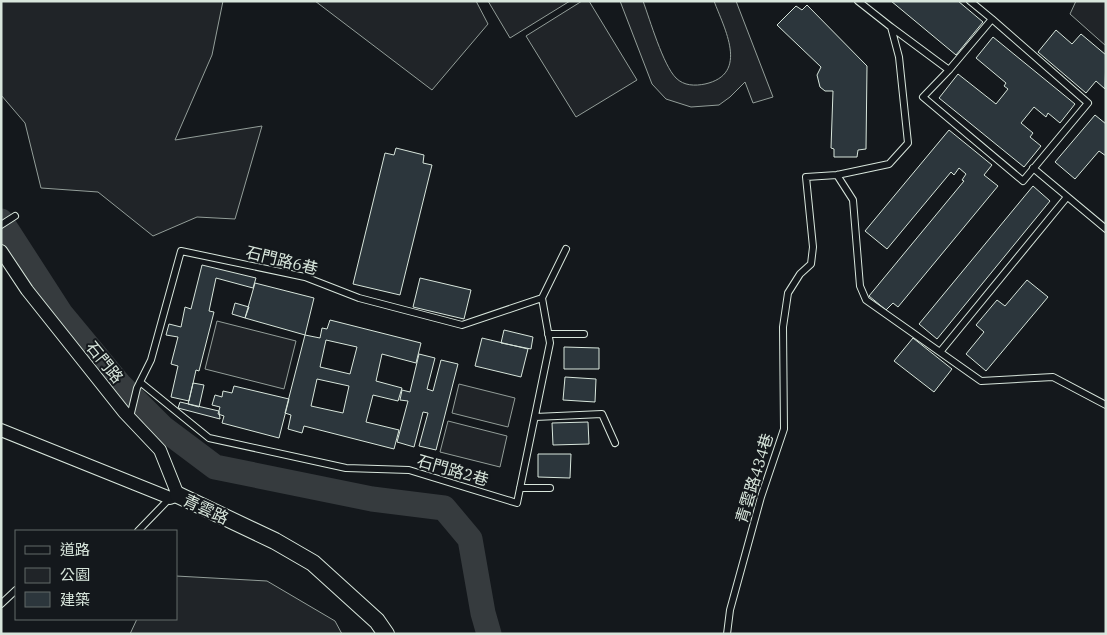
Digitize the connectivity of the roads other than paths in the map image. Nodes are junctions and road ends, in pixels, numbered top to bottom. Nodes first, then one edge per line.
1 (858, 1) edge
2 (970, 1) edge
3 (992, 19) junction
4 (891, 27) junction
5 (949, 70) junction
6 (1033, 168) junction
7 (836, 175) junction
8 (1067, 197) junction
9 (15, 216) dead end
10 (1, 226) edge
11 (1106, 229) edge
12 (566, 249) dead end
13 (1, 250) edge
14 (542, 298) junction
15 (548, 334) junction
16 (584, 334) dead end
17 (940, 352) junction
18 (138, 385) junction
19 (1106, 405) edge
20 (535, 417) junction
21 (130, 418) junction
22 (1, 430) edge
23 (615, 443) dead end
24 (520, 488) junction
25 (550, 488) dead end
26 (174, 496) junction
27 (139, 530) edge
28 (15, 591) edge
29 (1, 604) edge
30 (386, 634) edge
31 (727, 634) edge

1 - 4 lane
2 - 3 lane
3 - 5 lane
3 - 6 lane
4 - 5 lane
4 - 7 lane
5 - 6 lane
6 - 8 lane
7 - 17 lane
7 - 31 lane, 青雲路434巷
8 - 11 lane
8 - 17 lane
9 - 10 lane
12 - 14 lane
13 - 21 street, 石門路
14 - 15 lane
14 - 18 lane, 石門路6巷
15 - 16 lane
15 - 20 lane
17 - 19 lane
18 - 21 lane
18 - 24 lane, 石門路2巷
20 - 23 lane
20 - 24 lane
21 - 26 street, 石門路
22 - 26 street, 青雲路
24 - 25 lane
26 - 27 lane
26 - 30 street, 青雲路
28 - 29 lane

